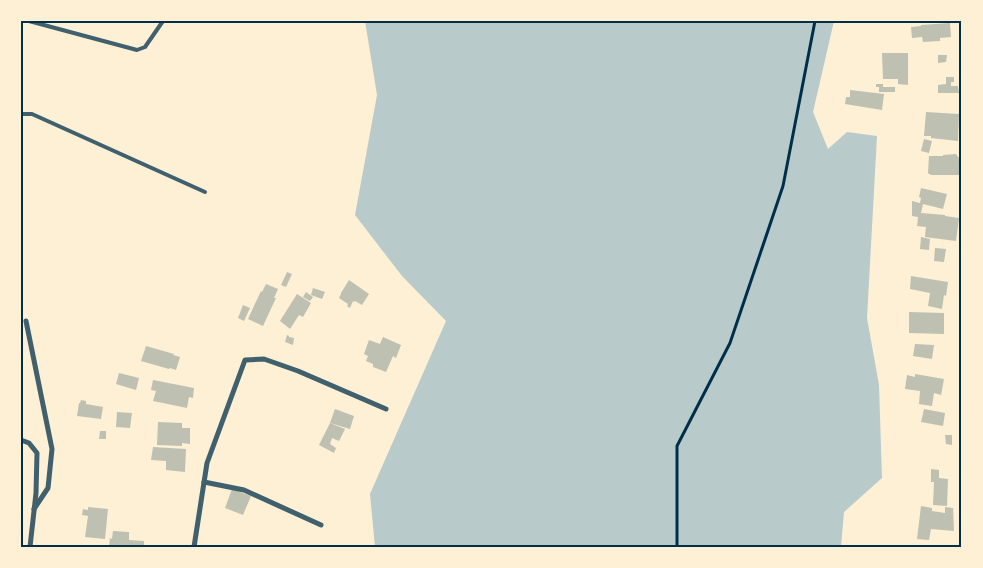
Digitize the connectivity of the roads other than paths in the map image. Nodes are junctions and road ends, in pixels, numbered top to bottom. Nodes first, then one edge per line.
1 (29, 21) edge
2 (163, 21) edge
3 (21, 114) edge
4 (204, 192) dead end
5 (26, 321) dead end
6 (386, 409) dead end
7 (21, 440) edge
8 (204, 482) junction
9 (34, 509) junction
10 (321, 525) dead end
11 (30, 547) edge
12 (194, 547) edge

1 - 2 lane
3 - 4 lane
5 - 9 street
6 - 8 street
7 - 9 street
8 - 10 street
8 - 12 street
9 - 11 street

